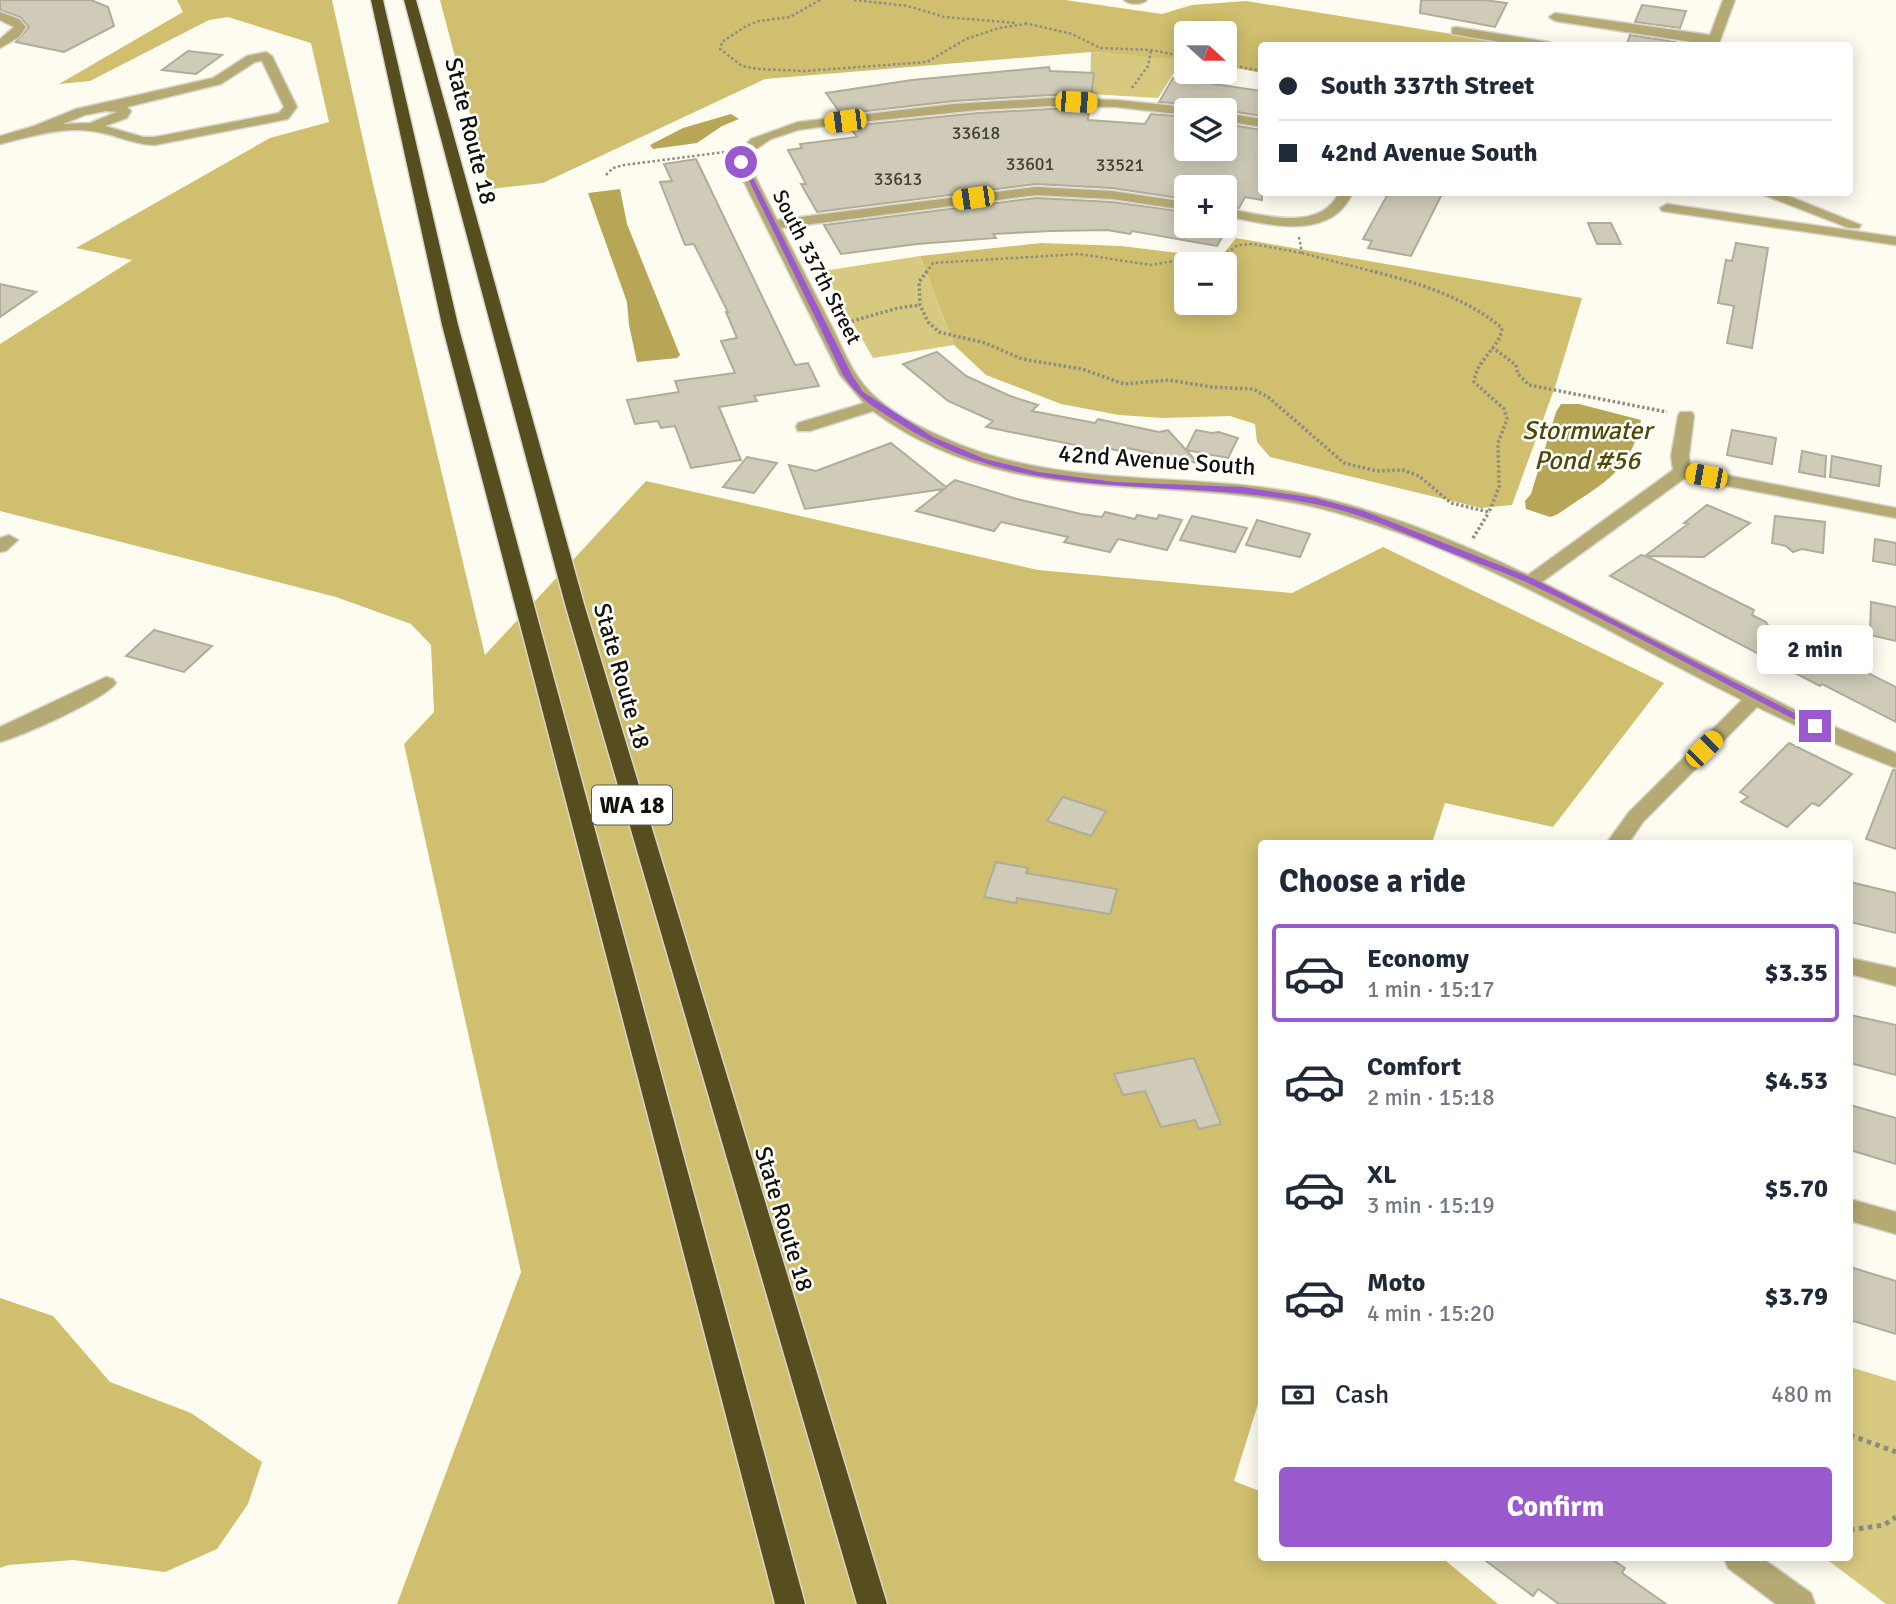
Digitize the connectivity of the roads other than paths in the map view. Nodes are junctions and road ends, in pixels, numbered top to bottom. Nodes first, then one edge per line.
1 (377, 0) edge
2 (410, 0) edge
3 (1130, 0) edge
4 (1141, 0) edge
5 (1729, 0) edge
6 (0, 16) edge
7 (1555, 17) dead end
8 (1456, 31) dead end
9 (1524, 42) edge
10 (1713, 42) edge
11 (0, 44) edge
12 (111, 107) junction
13 (1174, 110) edge
14 (1237, 119) edge
15 (1258, 122) edge
16 (92, 127) junction
17 (39, 129) junction
18 (0, 140) edge
19 (1344, 196) edge
20 (1773, 196) edge
21 (1779, 196) edge
22 (1789, 202) junction
23 (1174, 204) edge
24 (1667, 208) dead end
25 (1237, 214) edge
26 (772, 225) junction
27 (1896, 239) edge
28 (848, 375) joint
29 (875, 405) junction
30 (1686, 416) road end
31 (804, 427) dead end
32 (1682, 472) junction
33 (1896, 513) edge
34 (1531, 581) junction
35 (106, 683) dead end
36 (1755, 698) junction
37 (0, 735) edge
38 (1896, 761) edge
39 (1619, 840) edge
40 (1853, 967) edge
41 (1896, 977) edge
42 (1853, 1211) edge
43 (1896, 1223) edge
44 (1743, 1561) edge
45 (790, 1604) edge
46 (872, 1604) edge
47 (1800, 1604) edge

1 - 45 highway, WA 18
2 - 46 highway, State Route 18 / WA 18
3 - 4 street
5 - 10 street
6 - 11 street
7 - 10 street
8 - 9 street
12 - 16 street
12 - 16 street
12 - 17 street
13 - 26 street, South 337th Street
14 - 15 street
16 - 17 street
17 - 18 street
19 - 25 street
20 - 22 street
21 - 22 street
22 - 27 street
23 - 26 street
24 - 27 street
26 - 28 street, South 337th Street
28 - 29 street, 42nd Avenue South
29 - 31 street
29 - 34 street, 42nd Avenue South
30 - 32 street
32 - 33 street
32 - 34 street
34 - 36 street, 42nd Avenue South
35 - 37 street
36 - 38 street, 42nd Avenue South
36 - 39 street
40 - 41 street
42 - 43 street
44 - 47 street

